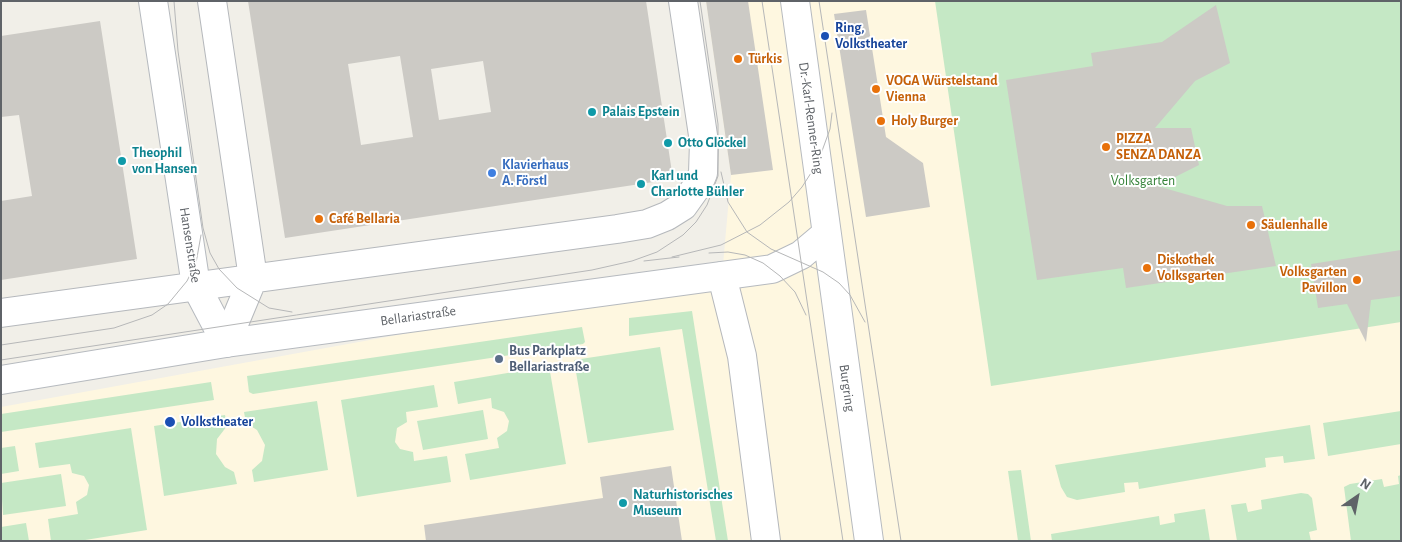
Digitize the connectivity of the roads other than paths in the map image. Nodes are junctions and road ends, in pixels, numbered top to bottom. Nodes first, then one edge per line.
1 (153, 1) edge
2 (212, 1) edge
3 (683, 1) edge
4 (795, 1) edge
5 (826, 234) junction
6 (722, 276) junction
7 (253, 278) junction
8 (196, 286) junction
9 (1, 313) edge
10 (226, 343) junction
11 (1, 380) edge
12 (766, 541) edge
13 (869, 541) edge

1 - 8 street, Hansenstraße
2 - 7 street
3 - 7 street
4 - 5 street, Dr.-Karl-Renner-Ring
5 - 6 street, Bellariastraße
5 - 13 street, Burgring
6 - 10 street, Bellariastraße
6 - 12 street
7 - 8 street
7 - 10 street
8 - 9 street
8 - 10 street, Hansenstraße
10 - 11 street, Bellariastraße

